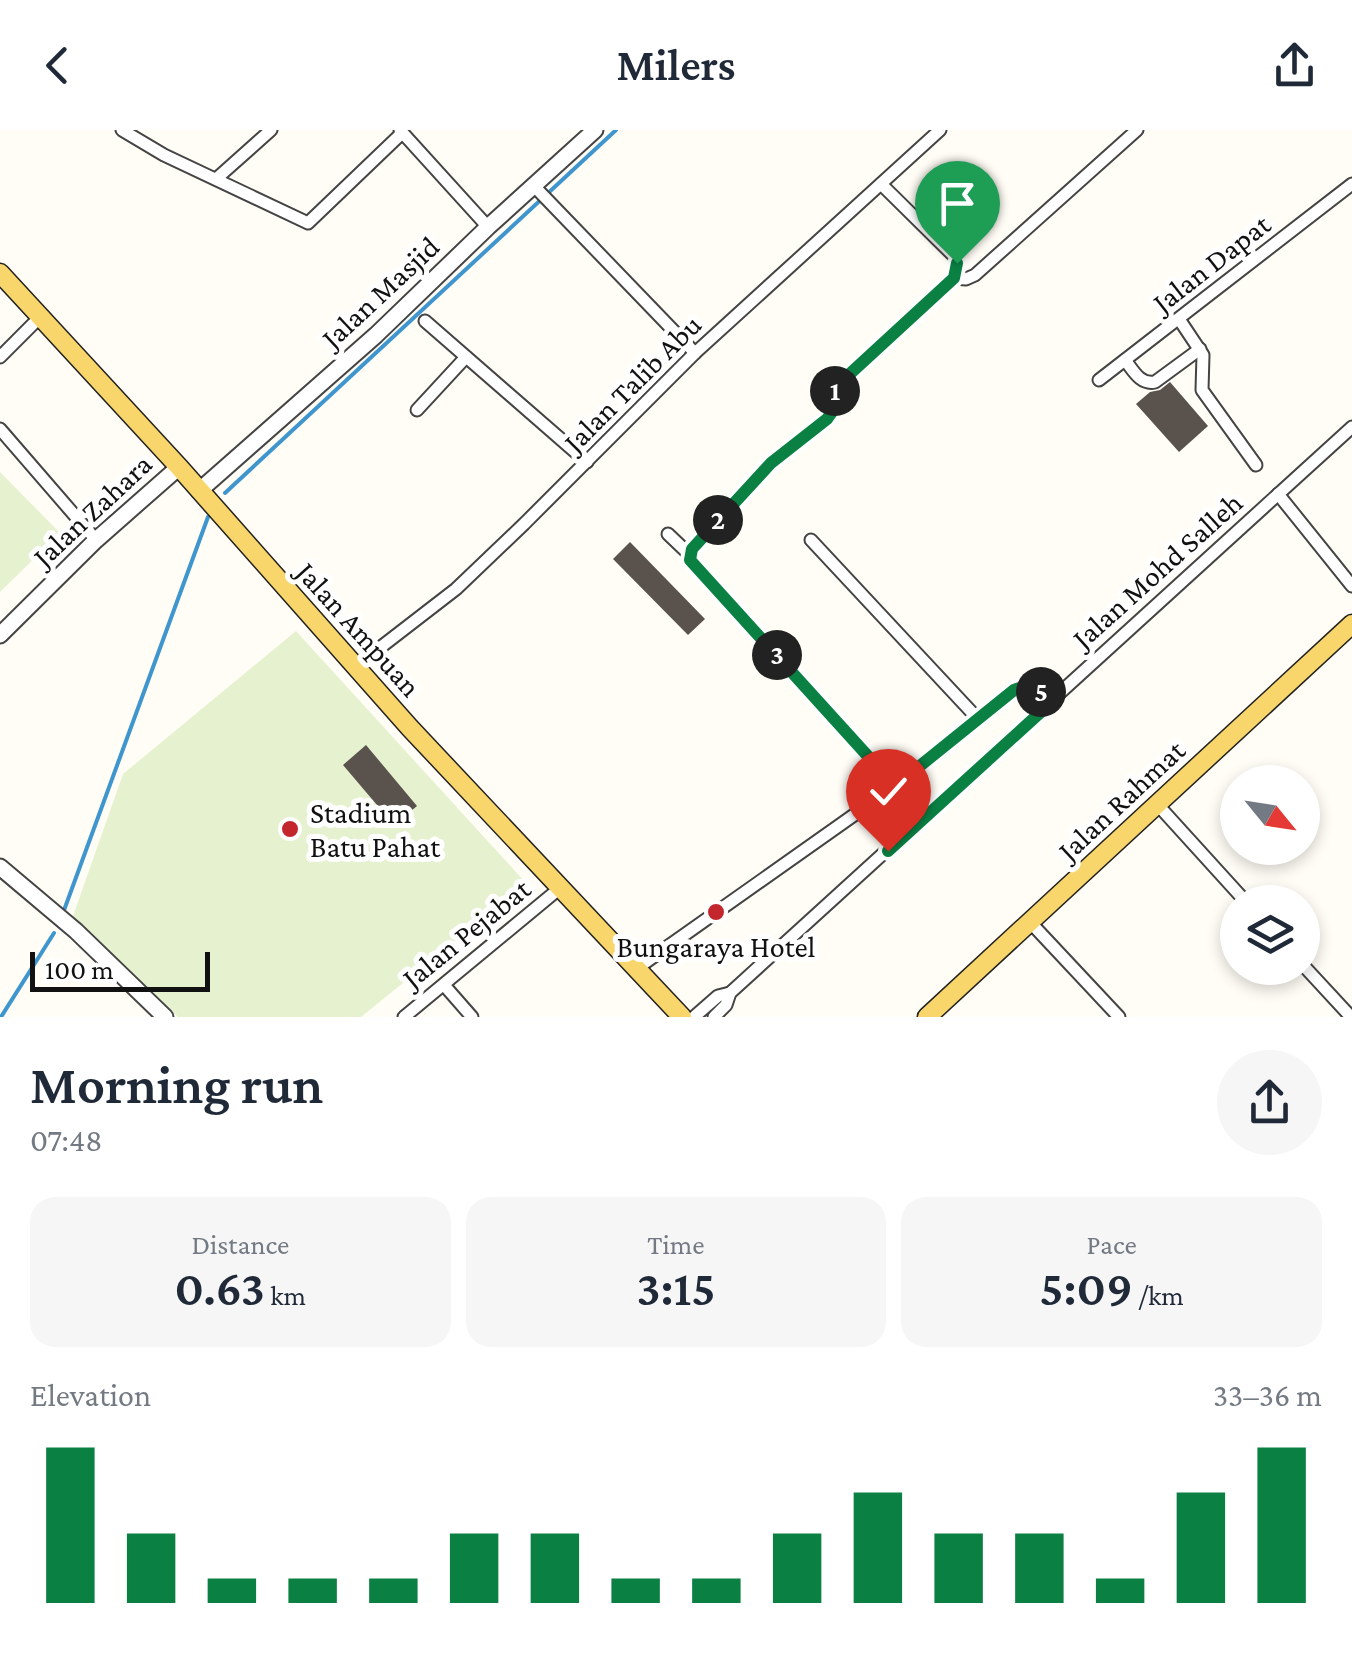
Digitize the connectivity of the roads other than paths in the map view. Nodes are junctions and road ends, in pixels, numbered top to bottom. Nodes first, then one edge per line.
1 (122, 130) edge
2 (271, 130) edge
3 (595, 130) edge
4 (940, 130) edge
5 (1136, 130) edge
6 (401, 132) edge
7 (216, 179) junction
8 (881, 184) junction
9 (1352, 184) edge
10 (538, 190) junction
11 (488, 228) junction
12 (0, 273) edge
13 (954, 278) junction
14 (40, 317) junction
15 (1179, 319) junction
16 (425, 321) dead end
17 (1200, 349) junction
18 (694, 354) junction
19 (0, 356) edge
20 (466, 357) junction
21 (1125, 360) junction
22 (1099, 380) dead end
23 (416, 410) dead end
24 (1352, 427) edge
25 (0, 429) edge
26 (586, 462) junction
27 (1256, 466) dead end
28 (179, 467) junction
29 (199, 491) junction
30 (1278, 494) junction
31 (668, 534) dead end
32 (96, 540) junction
33 (811, 540) dead end
34 (690, 555) junction
35 (1352, 586) edge
36 (1352, 624) edge
37 (0, 635) edge
38 (355, 667) junction
39 (1054, 700) junction
40 (978, 720) junction
41 (895, 786) junction
42 (1157, 804) junction
43 (0, 867) edge
44 (1231, 885) edge
45 (560, 888) junction
46 (1030, 922) junction
47 (636, 969) junction
48 (444, 984) junction
49 (1320, 984) edge
50 (730, 993) junction
51 (930, 1016) edge
52 (165, 1017) edge
53 (404, 1017) edge
54 (472, 1017) edge
55 (682, 1017) edge
56 (694, 1017) edge
57 (714, 1017) edge
58 (1119, 1017) edge
59 (1350, 1017) edge

1 - 7 street
2 - 7 street
3 - 10 street, Jalan Masjid
4 - 8 street, Jalan Talib Abu
5 - 13 street
6 - 7 street
6 - 11 street
8 - 13 street
8 - 18 street, Jalan Talib Abu
9 - 15 street, Jalan Dapat
10 - 11 street, Jalan Masjid
10 - 18 street
11 - 29 street, Jalan Masjid
12 - 14 main road, Jalan Ampuan
13 - 34 street
14 - 19 street
14 - 28 main road, Jalan Ampuan
15 - 17 street
15 - 21 street, Jalan Dapat
16 - 20 street
17 - 21 street
17 - 27 street
18 - 26 street, Jalan Talib Abu
20 - 23 street
20 - 26 street
21 - 22 street, Jalan Dapat
24 - 30 street, Jalan Mohd Salleh
25 - 32 street
26 - 38 street, Jalan Talib Abu
28 - 29 main road, Jalan Ampuan
28 - 32 street, Jalan Zahara
29 - 38 main road, Jalan Ampuan
30 - 35 street
30 - 39 street, Jalan Mohd Salleh
31 - 34 street
32 - 37 street, Jalan Zahara
33 - 40 street
34 - 41 street
36 - 42 main road, Jalan Rahmat
38 - 45 main road, Jalan Ampuan
39 - 40 street
39 - 50 street, Jalan Mohd Salleh
40 - 41 street
41 - 47 street
42 - 44 street
42 - 46 main road, Jalan Rahmat
43 - 52 street
45 - 47 main road, Jalan Ampuan
45 - 48 street, Jalan Pejabat
46 - 51 main road, Jalan Rahmat
46 - 58 street
47 - 55 main road, Jalan Ampuan
48 - 53 street, Jalan Pejabat
48 - 54 street
49 - 59 street
50 - 56 street
50 - 57 street

